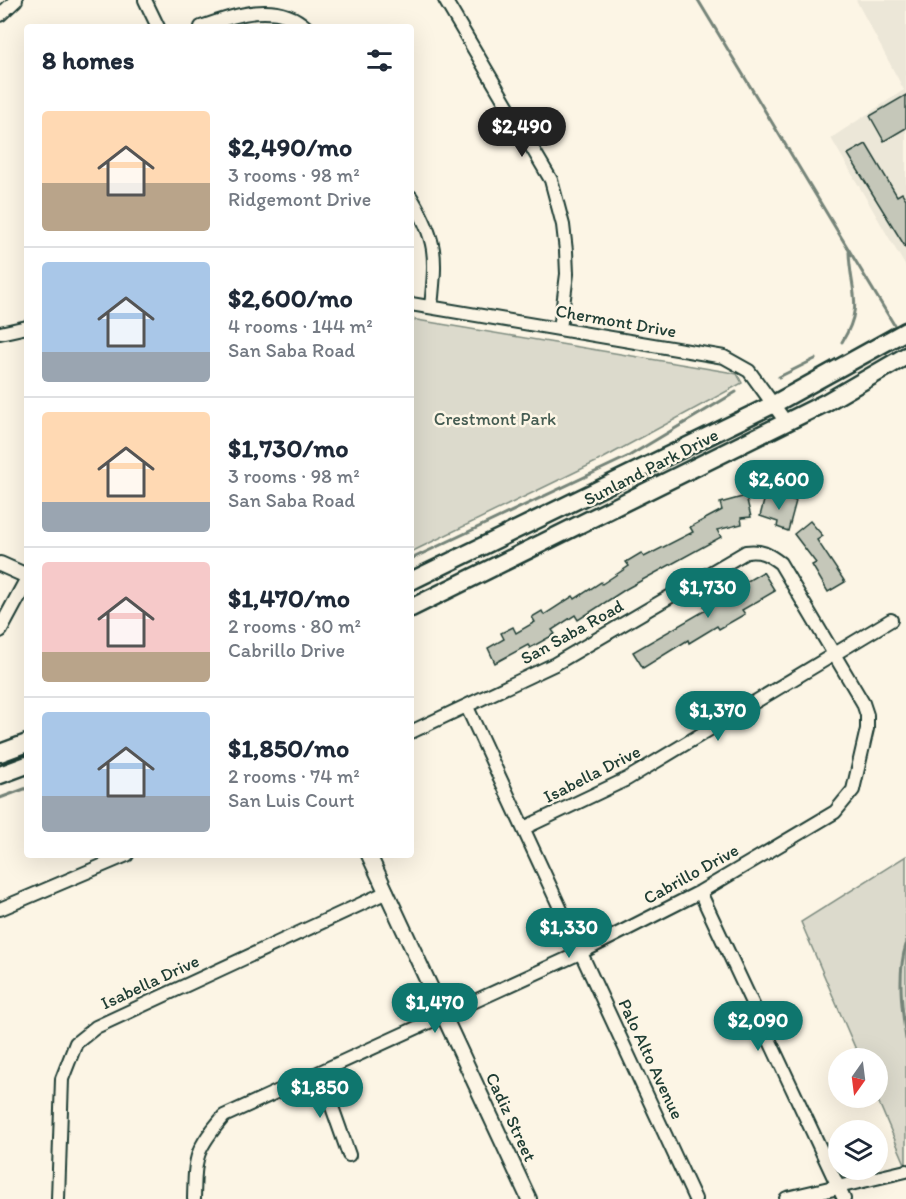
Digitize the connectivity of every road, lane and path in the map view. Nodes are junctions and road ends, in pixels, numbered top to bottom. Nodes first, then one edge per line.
1 (16, 0) edge
2 (145, 0) edge
3 (445, 0) edge
4 (0, 15) edge
5 (157, 24) edge
6 (211, 24) edge
7 (301, 24) edge
8 (414, 202) edge
9 (414, 304) edge
10 (431, 307) junction
11 (24, 328) edge
12 (560, 329) junction
13 (906, 331) edge
14 (0, 333) edge
15 (906, 356) edge
16 (774, 404) junction
17 (786, 422) junction
18 (0, 564) edge
19 (24, 576) edge
20 (414, 580) edge
21 (24, 584) edge
22 (414, 607) edge
23 (891, 620) dead end
24 (0, 630) edge
25 (834, 654) junction
26 (466, 707) junction
27 (414, 731) edge
28 (24, 744) edge
29 (0, 753) edge
30 (24, 766) edge
31 (0, 776) edge
32 (525, 828) junction
33 (121, 858) edge
34 (370, 858) edge
35 (387, 892) junction
36 (700, 892) junction
37 (0, 909) edge
38 (582, 952) junction
39 (444, 1014) junction
40 (320, 1073) junction
41 (349, 1155) dead end
42 (906, 1171) edge
43 (841, 1193) edge
44 (58, 1199) edge
45 (194, 1199) edge
46 (530, 1199) edge
47 (695, 1199) edge
48 (787, 1199) edge

1 - 4 street
2 - 5 street
3 - 12 street
6 - 7 street
8 - 10 street
9 - 10 street, Chermont Drive
10 - 12 street, Chermont Drive
11 - 14 street
12 - 16 street, Chermont Drive
13 - 16 main road, Sunland Park Drive
15 - 17 main road, Sunland Park Drive
16 - 17 street, Chermont Drive
16 - 20 main road, Sunland Park Drive
17 - 22 main road, Sunland Park Drive
18 - 19 street
21 - 24 street
23 - 25 street, Isabella Drive
25 - 26 street, San Saba Road
25 - 32 street, Isabella Drive
25 - 36 street, Cabrillo Drive
26 - 27 street, San Saba Road
26 - 32 street, Palo Alto Avenue
28 - 29 main road
30 - 31 main road
32 - 38 street, Palo Alto Avenue
33 - 37 street
34 - 35 street, Cadiz Street
35 - 39 street, Cadiz Street
35 - 44 street, Isabella Drive
36 - 38 street, Cabrillo Drive
36 - 43 street
38 - 39 street, Cabrillo Drive
38 - 47 street, Palo Alto Avenue
39 - 40 street, Cabrillo Drive
39 - 46 street, Cadiz Street
40 - 41 street
40 - 45 street, Cabrillo Drive
42 - 43 street
43 - 48 street

